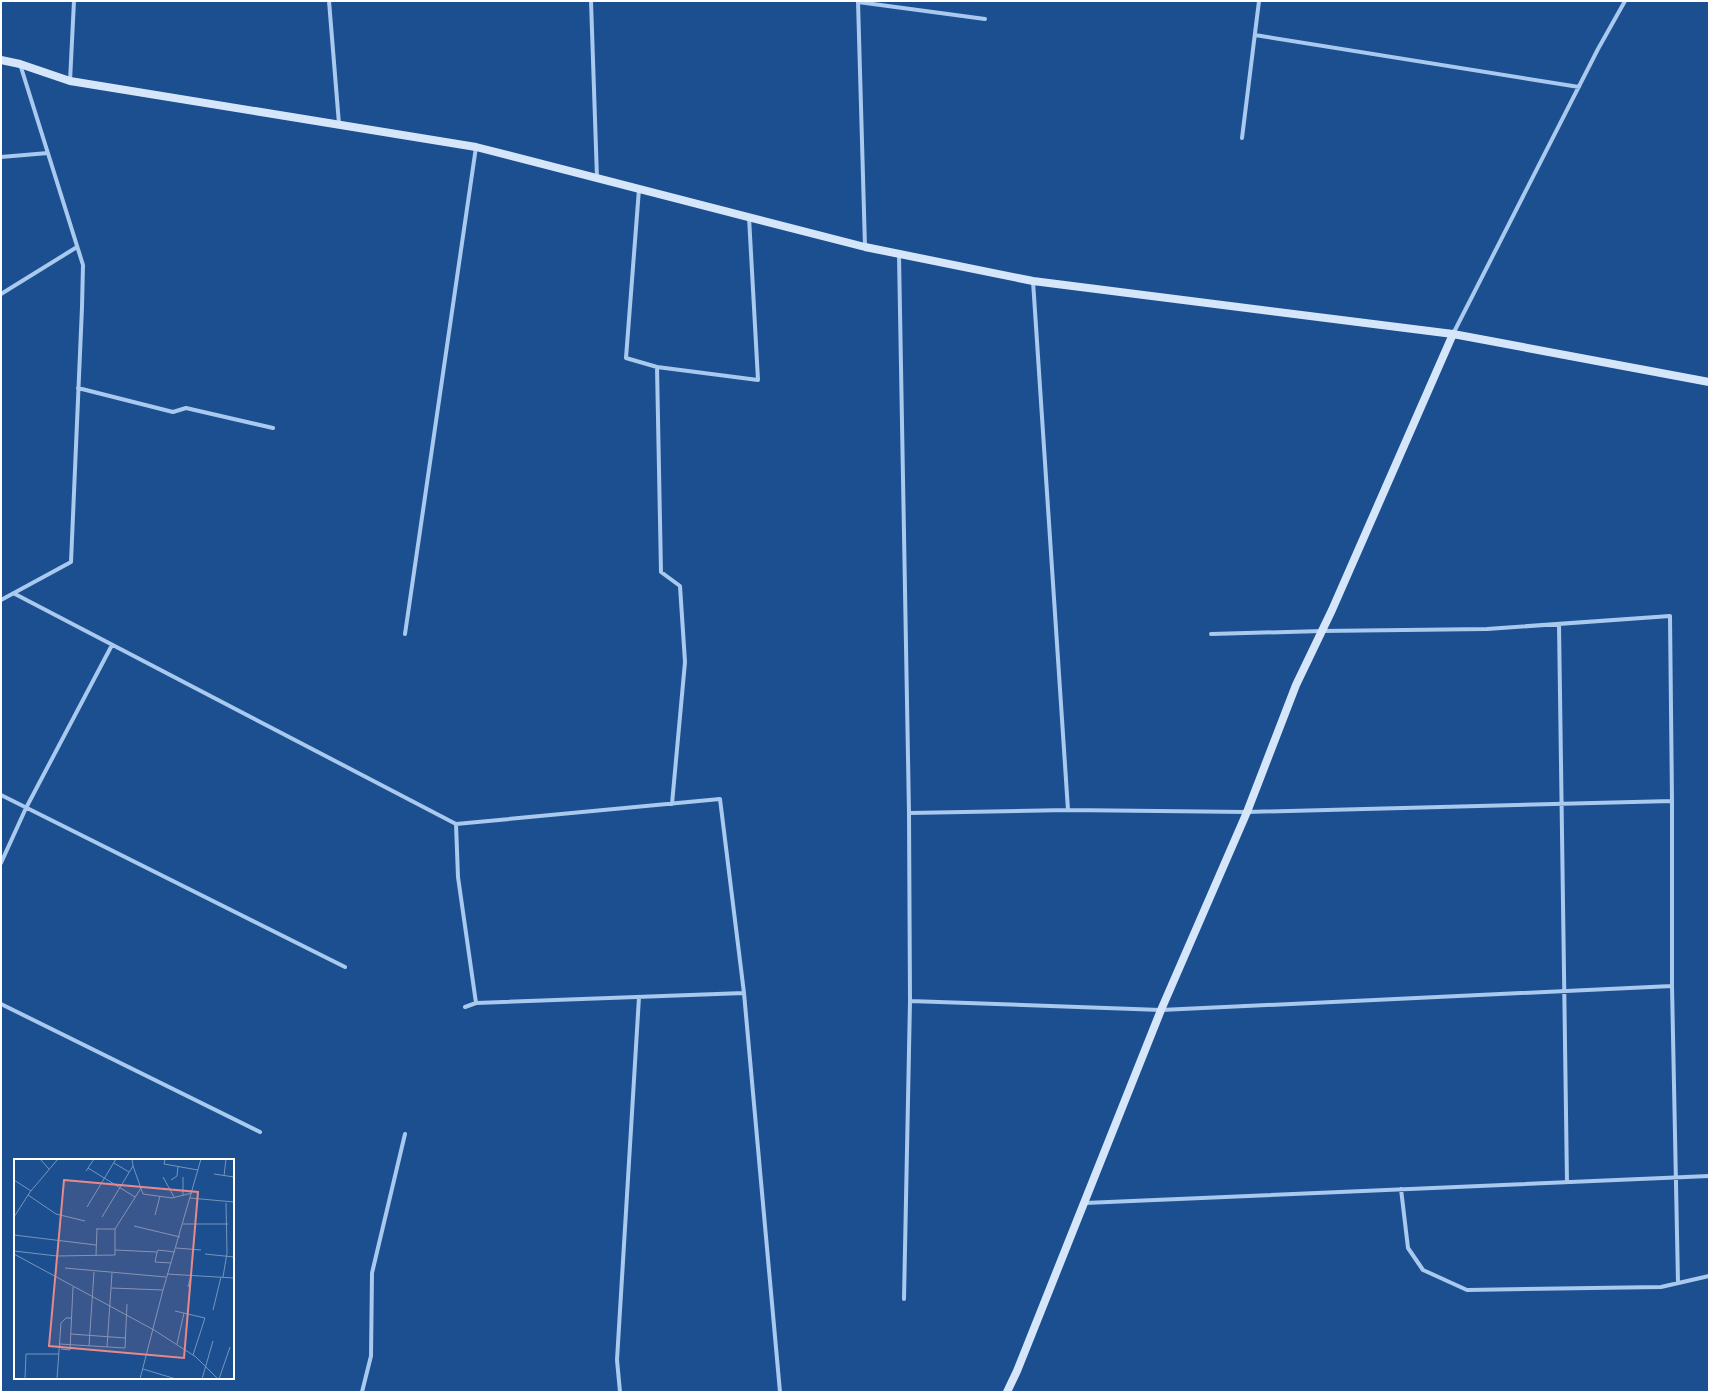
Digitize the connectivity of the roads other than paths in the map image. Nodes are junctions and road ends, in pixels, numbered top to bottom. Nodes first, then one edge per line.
1 (74, 1) edge
2 (329, 1) edge
3 (591, 1) edge
4 (1259, 1) edge
5 (1626, 1) edge
6 (858, 2) edge
7 (985, 19) dead end
8 (1255, 36) junction
9 (1, 60) edge
10 (20, 64) junction
11 (70, 82) junction
12 (1579, 87) junction
13 (339, 126) junction
14 (1242, 138) dead end
15 (476, 148) junction
16 (48, 153) junction
17 (1, 157) edge
18 (597, 178) junction
19 (639, 188) junction
20 (748, 216) junction
21 (77, 247) junction
22 (866, 247) junction
23 (899, 254) junction
24 (1033, 281) junction
25 (1, 294) edge
26 (1453, 334) junction
27 (657, 367) junction
28 (1709, 382) edge
29 (78, 388) junction
30 (273, 428) dead end
31 (15, 594) junction
32 (1, 600) edge
33 (1559, 624) junction
34 (1322, 631) junction
35 (405, 634) dead end
36 (1211, 634) dead end
37 (112, 645) junction
38 (1, 795) edge
39 (1672, 801) junction
40 (1562, 803) junction
41 (672, 804) junction
42 (26, 808) junction
43 (1068, 810) junction
44 (1247, 812) junction
45 (910, 813) junction
46 (456, 824) junction
47 (1, 863) edge
48 (345, 967) dead end
49 (1672, 986) junction
50 (1565, 991) junction
51 (744, 993) junction
52 (639, 997) junction
53 (910, 1001) junction
54 (476, 1003) junction
55 (1, 1004) edge
56 (465, 1007) dead end
57 (1161, 1010) junction
58 (260, 1132) dead end
59 (405, 1134) dead end
60 (1709, 1176) edge
61 (1676, 1177) junction
62 (1567, 1182) junction
63 (1401, 1189) junction
64 (1085, 1203) junction
65 (1709, 1276) edge
66 (1678, 1283) junction
67 (904, 1299) dead end
68 (362, 1392) edge
69 (620, 1392) edge
70 (780, 1392) edge
71 (1008, 1392) edge

1 - 11 street
2 - 13 street
3 - 18 street
4 - 8 street
5 - 12 street
6 - 7 street
6 - 22 street
8 - 12 street
8 - 14 street
9 - 10 street
10 - 11 street
10 - 16 street
11 - 13 street
12 - 26 street
13 - 15 street
15 - 18 street
15 - 35 street
16 - 17 street
16 - 21 street
18 - 19 street
19 - 20 street
19 - 27 street
20 - 22 street
20 - 27 street
21 - 25 street
21 - 29 street
22 - 23 street
23 - 24 street
23 - 45 street
24 - 26 street
24 - 43 street
26 - 28 street
26 - 34 street
27 - 41 street
29 - 30 street
29 - 31 street
31 - 32 street
31 - 37 street
33 - 34 street
33 - 39 street
33 - 40 street
34 - 36 street
34 - 44 street
37 - 42 street
37 - 46 street
38 - 42 street
39 - 40 street
39 - 49 street
40 - 44 street
40 - 50 street
41 - 46 street
41 - 51 street
42 - 47 street
42 - 48 street
43 - 44 street
43 - 45 street
44 - 57 street
45 - 53 street
46 - 54 street
49 - 50 street
49 - 61 street
50 - 57 street
50 - 62 street
51 - 52 street
51 - 70 street
52 - 54 street
52 - 69 street
53 - 57 street
53 - 67 street
54 - 56 street
55 - 58 street
57 - 64 street
59 - 68 street
60 - 61 street
61 - 62 street
61 - 66 street
62 - 63 street
63 - 64 street
63 - 66 street
64 - 71 street
65 - 66 street

